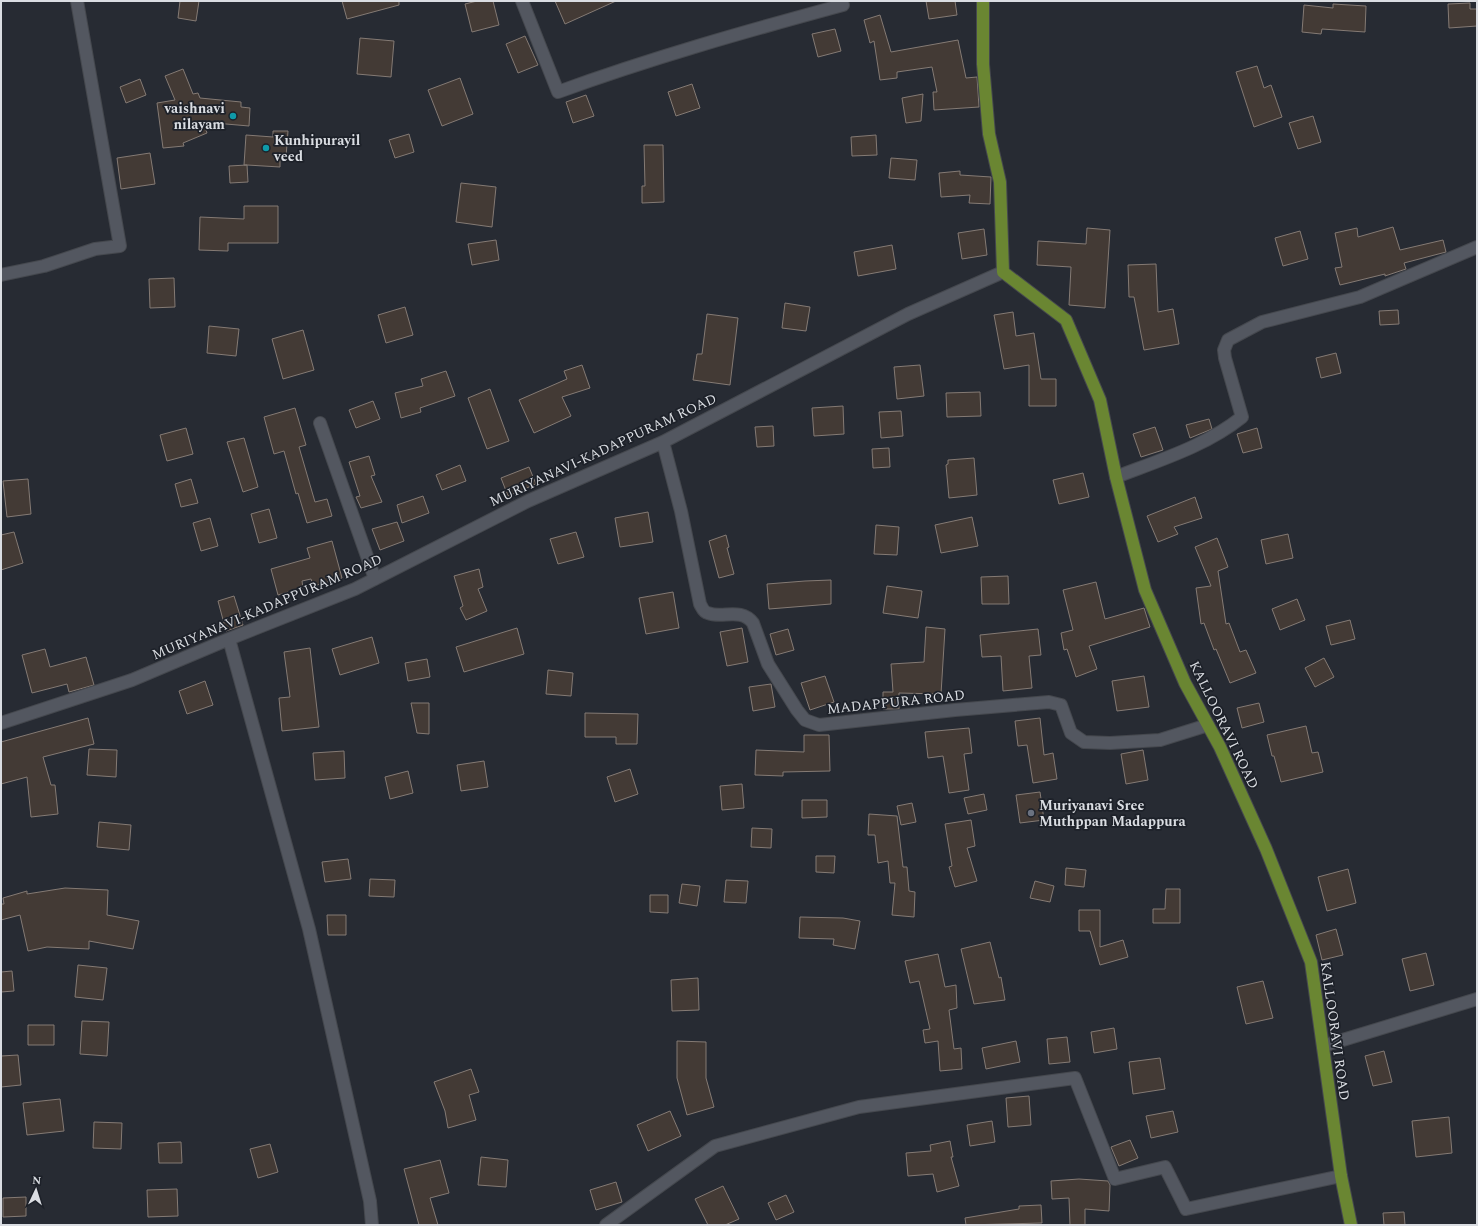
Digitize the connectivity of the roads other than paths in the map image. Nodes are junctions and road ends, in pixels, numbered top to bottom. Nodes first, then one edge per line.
1 (522, 1) edge
2 (982, 1) edge
3 (78, 2) edge
4 (846, 2) edge
5 (1477, 247) edge
6 (1003, 272) junction
7 (1, 275) edge
8 (320, 423) dead end
9 (663, 442) junction
10 (1116, 477) junction
11 (375, 579) junction
12 (229, 639) junction
13 (1, 723) edge
14 (1208, 725) junction
15 (1477, 999) edge
16 (1323, 1046) junction
17 (1341, 1176) junction
18 (372, 1225) edge
19 (606, 1225) edge
20 (1351, 1225) edge

1 - 4 street
2 - 6 main road
3 - 7 street
5 - 10 street
6 - 9 street, MURIYANAVI-KADAPPURAM ROAD
6 - 10 main road, KALLOORAVI ROAD
8 - 11 street
9 - 11 street, MURIYANAVI-KADAPPURAM ROAD
9 - 14 street, MADAPPURA ROAD
10 - 14 main road, KALLOORAVI ROAD
11 - 12 street, MURIYANAVI-KADAPPURAM ROAD
12 - 13 street, MURIYANAVI-KADAPPURAM ROAD
12 - 18 street
14 - 16 main road, KALLOORAVI ROAD
15 - 16 street
16 - 17 main road, KALLOORAVI ROAD
17 - 19 street
17 - 20 main road, KALLOORAVI ROAD

